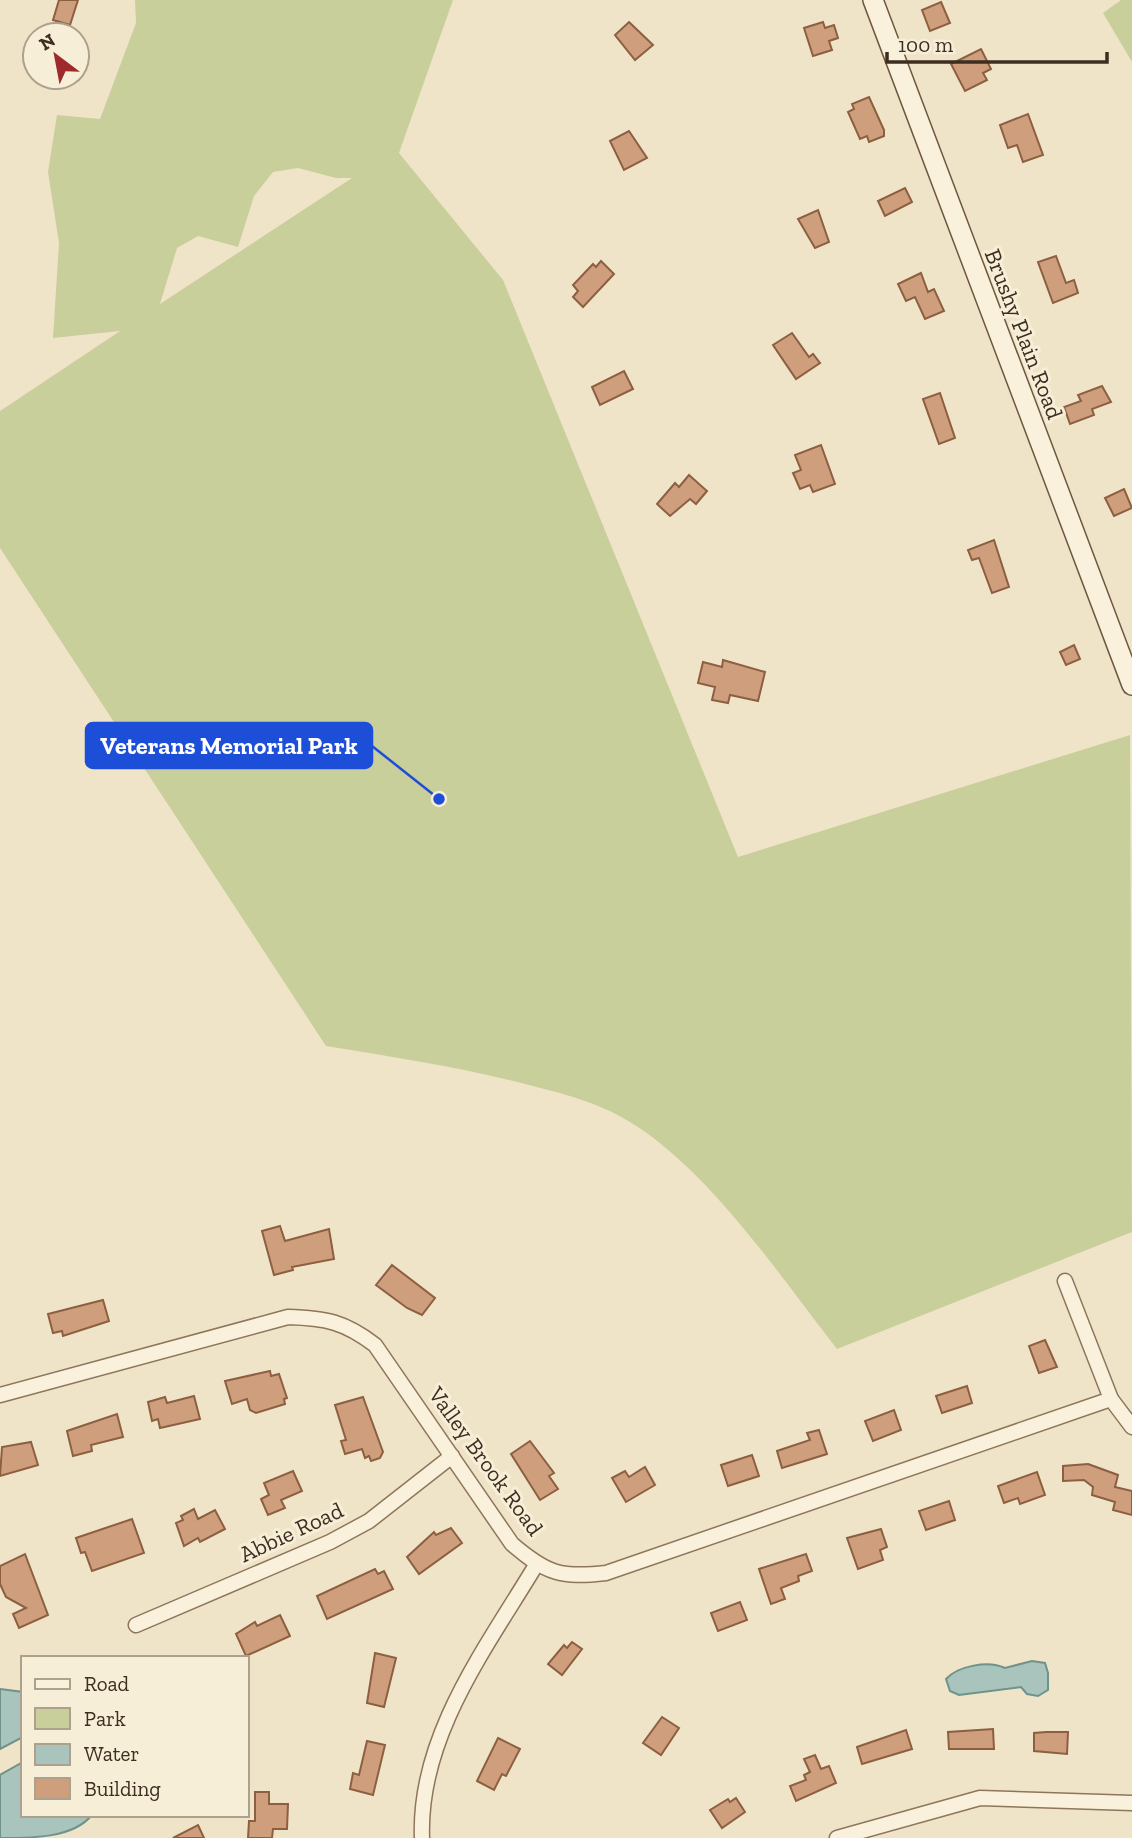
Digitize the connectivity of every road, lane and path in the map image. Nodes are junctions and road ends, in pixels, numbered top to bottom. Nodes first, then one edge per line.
1 (875, 1) edge
2 (1130, 675) edge
3 (1065, 1281) dead end
4 (0, 1395) edge
5 (1111, 1399) junction
6 (1132, 1427) edge
7 (452, 1456) junction
8 (536, 1565) junction
9 (136, 1625) dead end
10 (1132, 1802) edge
11 (422, 1838) edge
12 (837, 1838) edge

1 - 2 main road, Brushy Plain Road
3 - 5 street
4 - 7 street, Valley Brook Road
5 - 6 street
5 - 8 street, Valley Brook Road
7 - 8 street, Valley Brook Road
7 - 9 street, Abbie Road
8 - 11 street
10 - 12 street

